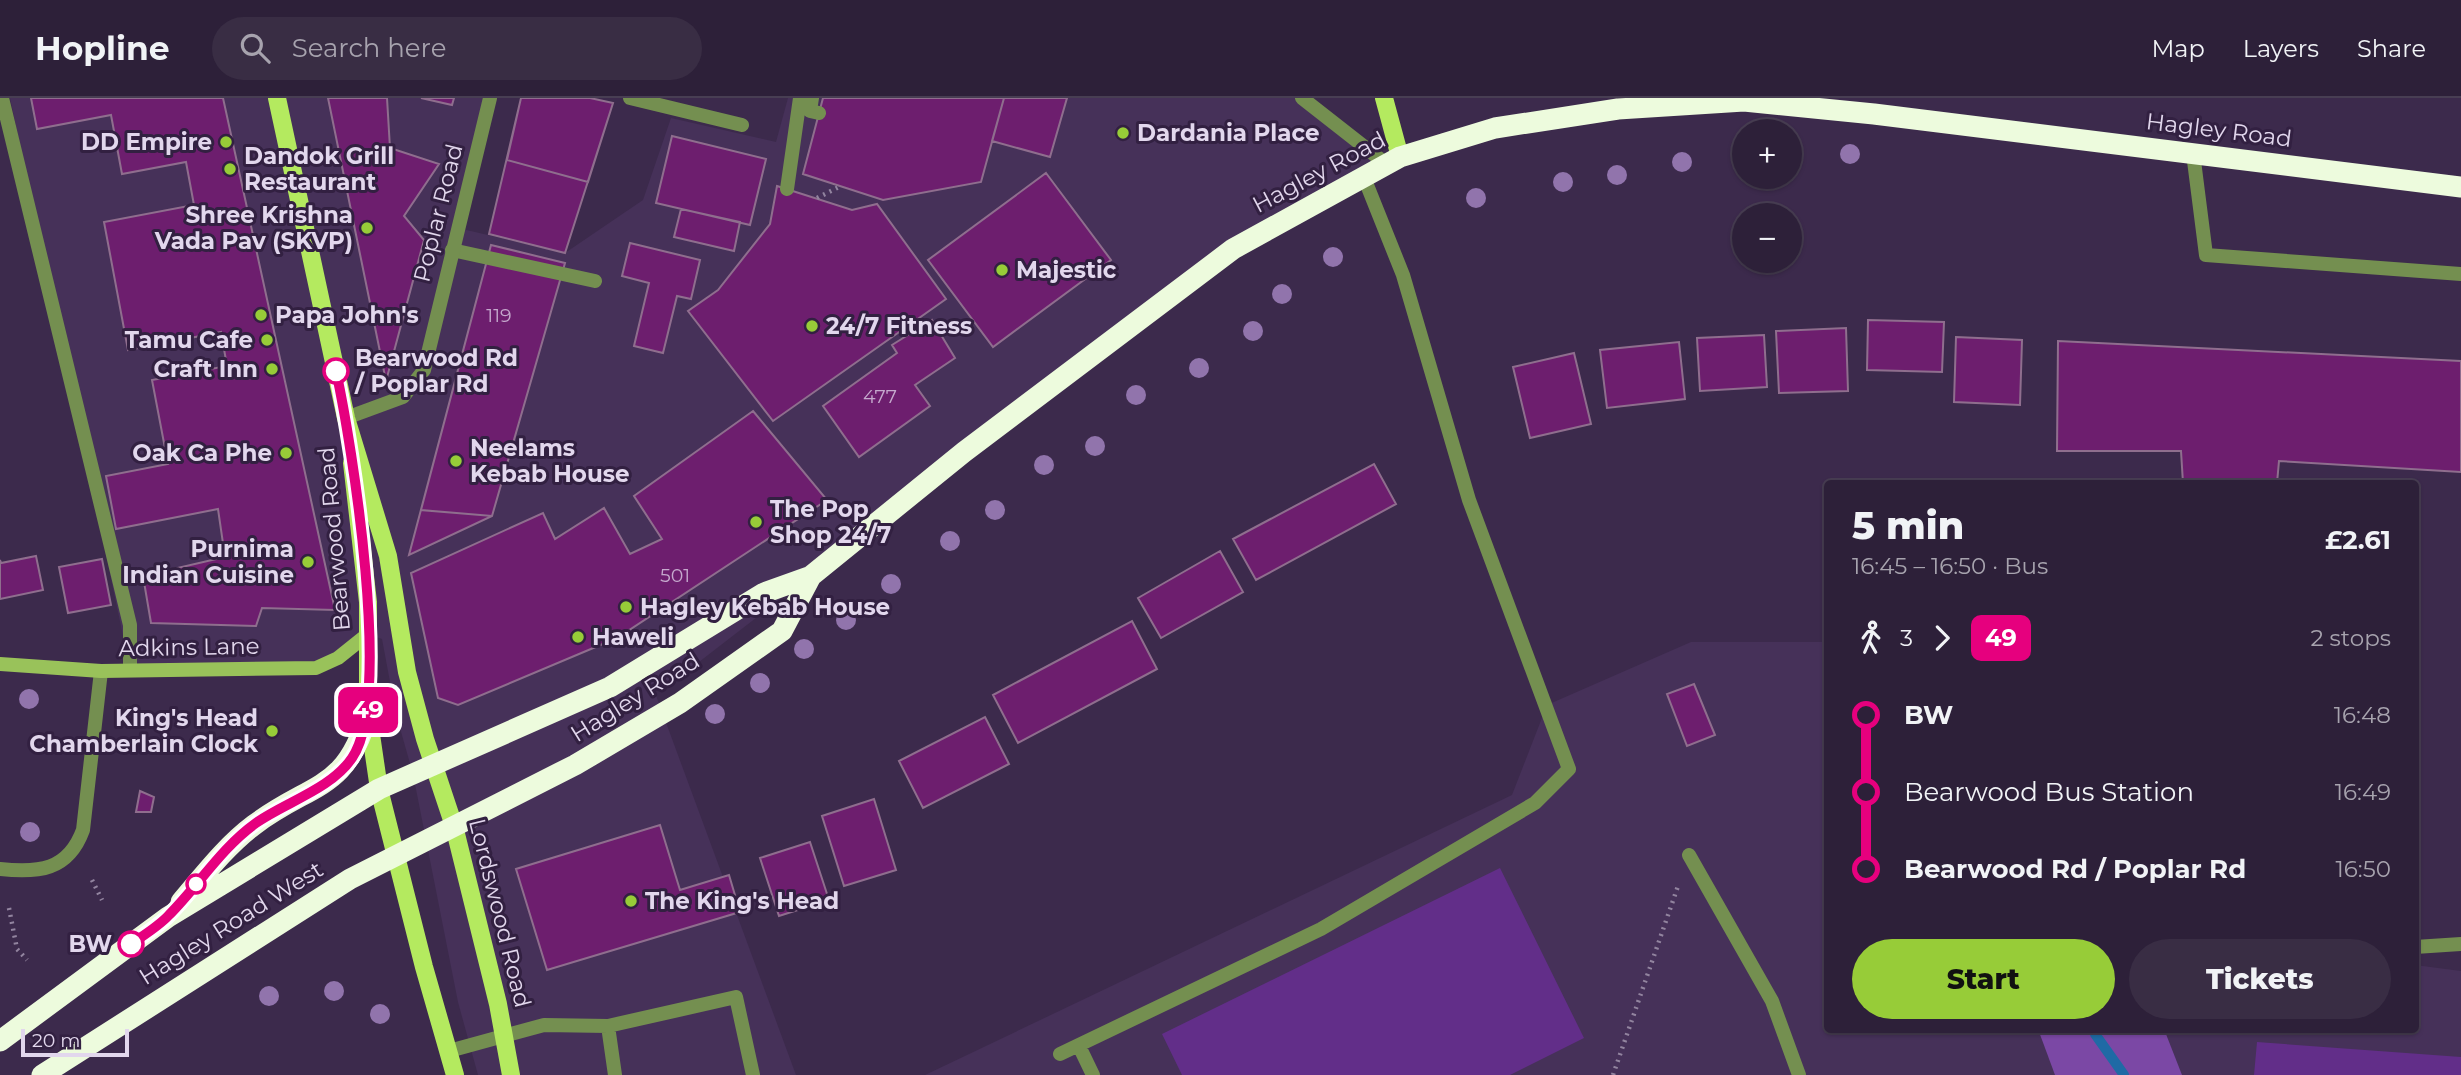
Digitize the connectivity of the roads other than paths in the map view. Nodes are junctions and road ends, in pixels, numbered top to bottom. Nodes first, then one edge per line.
1 (2, 98) edge
2 (277, 98) edge
3 (490, 98) edge
4 (630, 98) edge
5 (800, 98) edge
6 (812, 98) edge
7 (1302, 98) edge
8 (1384, 98) edge
9 (819, 113) dead end
10 (742, 125) dead end
11 (2193, 153) junction
12 (1393, 160) junction
13 (1363, 175) junction
14 (2461, 187) edge
15 (787, 189) dead end
16 (452, 250) junction
17 (2461, 274) edge
18 (595, 281) dead end
19 (346, 418) junction
20 (811, 576) junction
21 (368, 634) junction
22 (0, 664) edge
23 (130, 669) junction
24 (101, 671) junction
25 (368, 714) junction
26 (433, 765) junction
27 (379, 789) junction
28 (454, 825) junction
29 (1689, 855) road end
30 (396, 856) junction
31 (0, 869) edge
32 (168, 917) junction
33 (2461, 944) edge
34 (2419, 947) edge
35 (608, 1026) junction
36 (504, 1036) junction
37 (0, 1041) edge
38 (1079, 1046) junction
39 (449, 1051) junction
40 (1060, 1054) dead end
41 (42, 1075) edge
42 (456, 1075) edge
43 (511, 1075) edge
44 (615, 1075) edge
45 (753, 1075) edge
46 (1093, 1075) edge
47 (1799, 1075) edge

1 - 23 street
2 - 19 main road, Bearwood Road
3 - 16 street, Poplar Road
4 - 10 street
5 - 15 street
6 - 9 street
7 - 12 street
8 - 12 main road
11 - 12 highway, Hagley Road
11 - 14 highway, Hagley Road
11 - 17 street
12 - 13 highway, Hagley Road
13 - 20 highway, Hagley Road
13 - 38 street
16 - 18 street
16 - 19 street, Poplar Road
19 - 21 main road, Bearwood Road
19 - 26 main road, Bearwood Road
20 - 26 highway, Hagley Road
20 - 28 highway, Hagley Road
21 - 23 street, Adkins Lane
21 - 25 main road, Bearwood Road
22 - 24 street, Adkins Lane
23 - 24 street, Adkins Lane
24 - 31 street
25 - 27 main road, Bearwood Road
25 - 32 highway
26 - 27 highway, Hagley Road West
26 - 28 main road, Lordswood Road
27 - 30 main road, Bearwood Road
27 - 32 highway, Hagley Road West
28 - 30 highway, Hagley Road West
28 - 36 main road, Lordswood Road
29 - 47 street
30 - 39 main road
30 - 41 highway, Hagley Road West
32 - 37 highway, Hagley Road West
33 - 34 street
35 - 36 street
35 - 44 street
35 - 45 street
36 - 39 street
36 - 43 main road, Lordswood Road
38 - 40 street
38 - 46 street
39 - 42 main road

